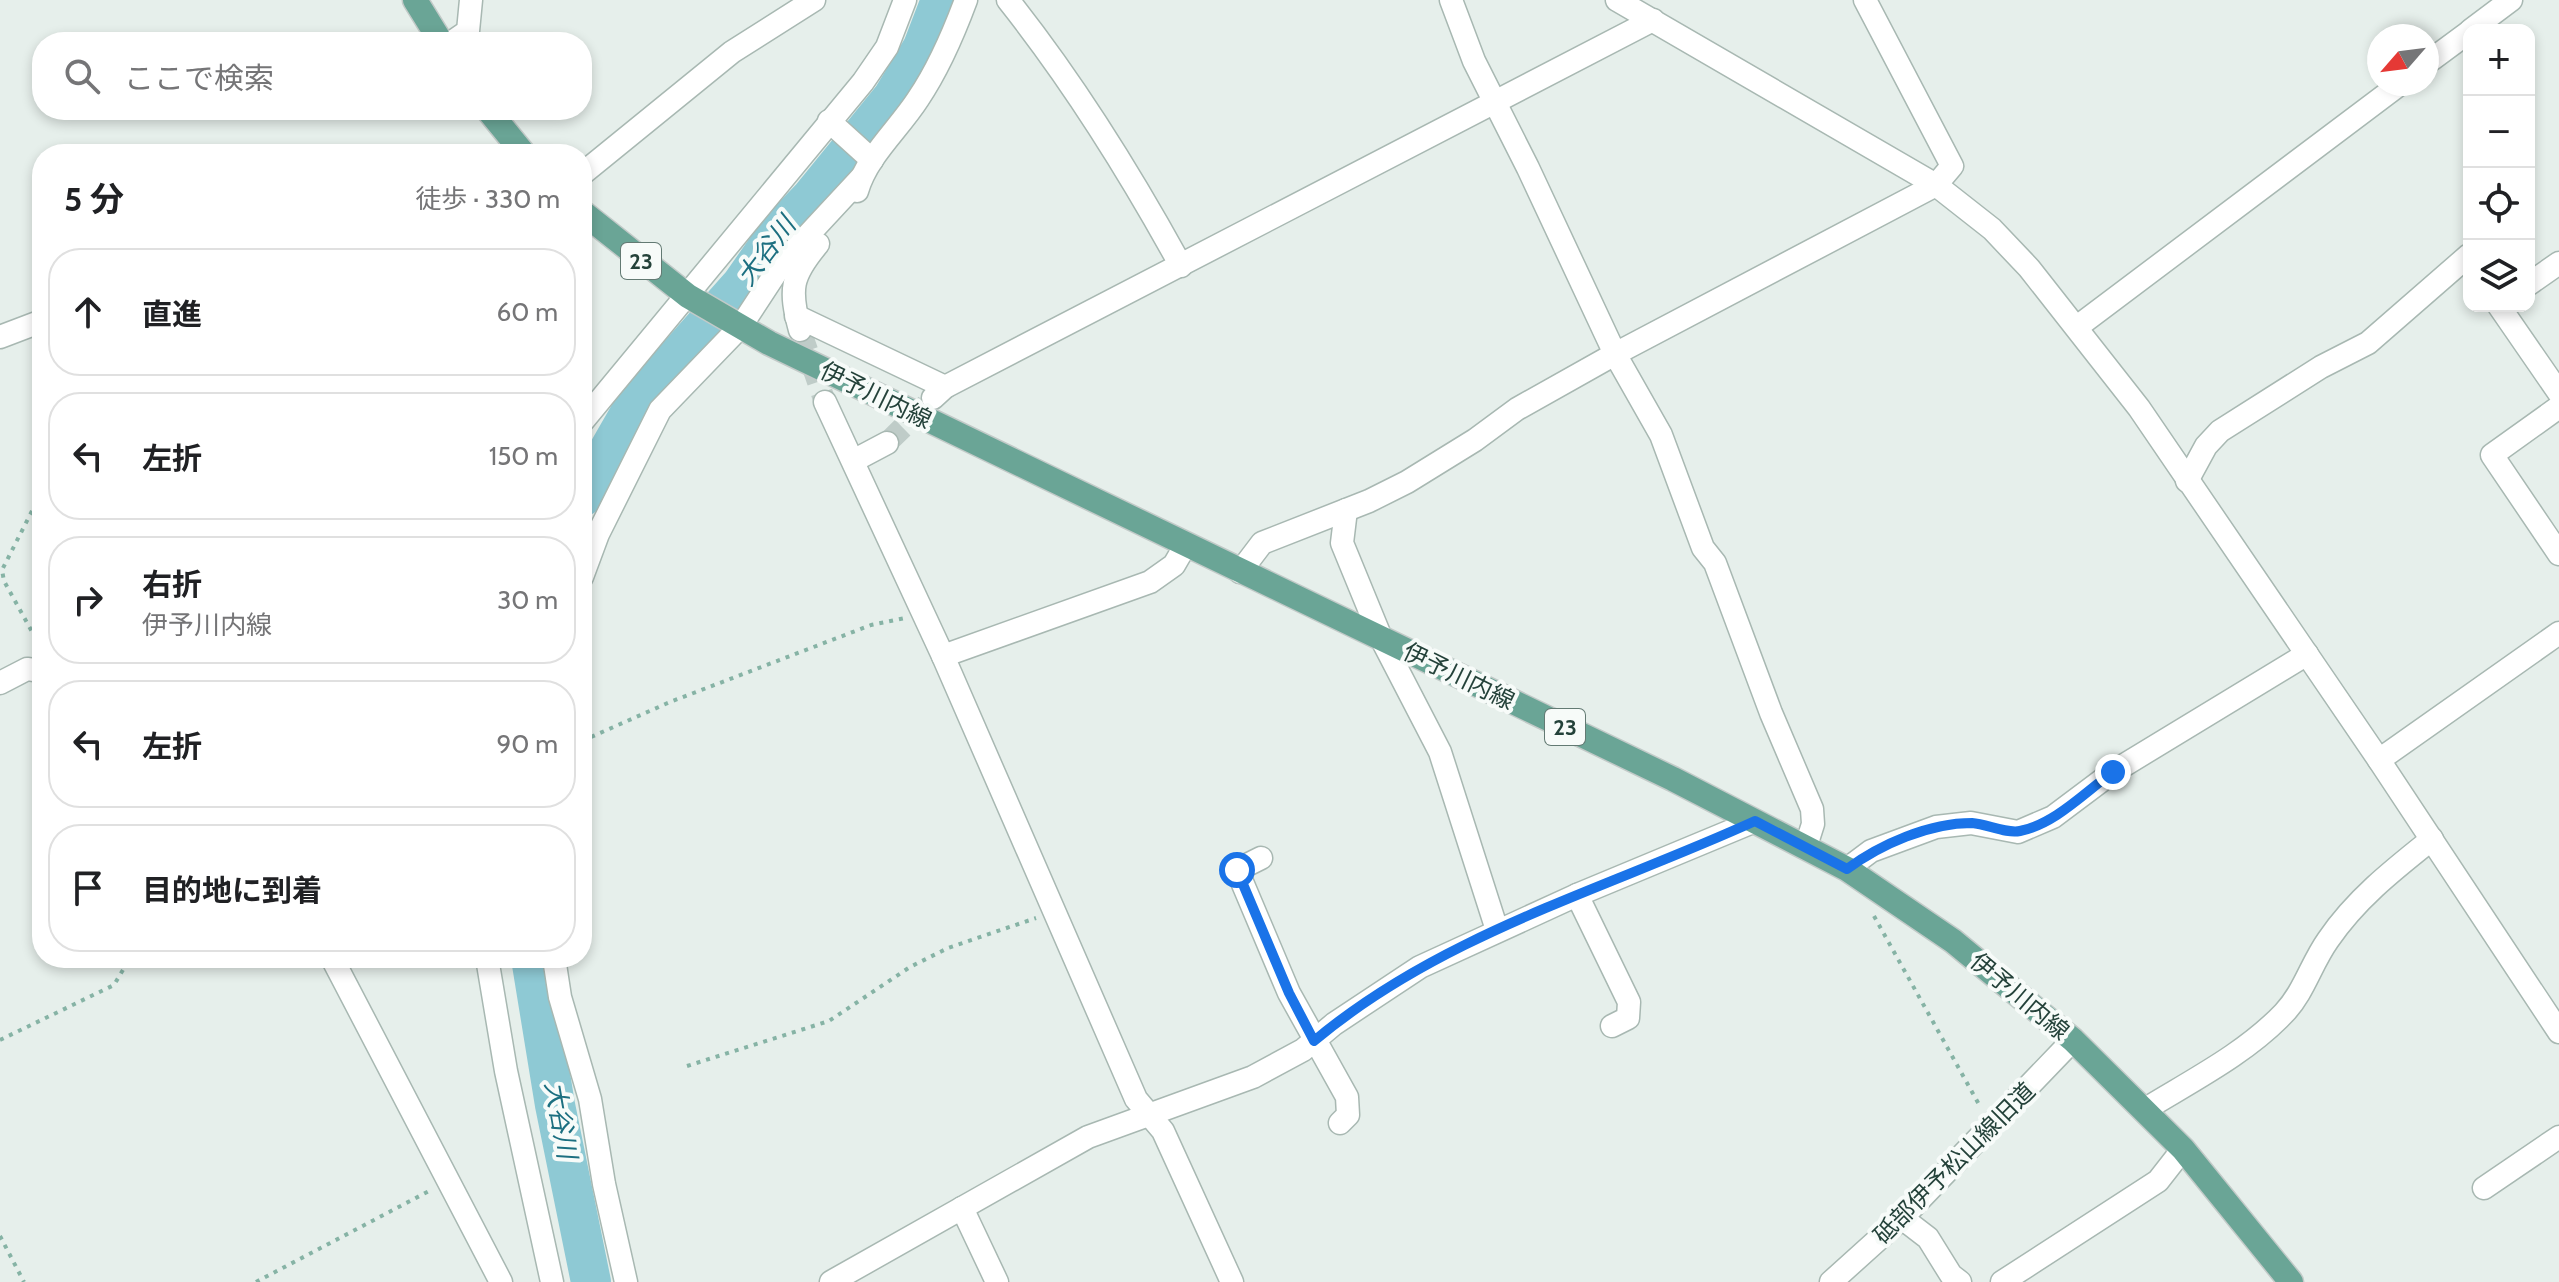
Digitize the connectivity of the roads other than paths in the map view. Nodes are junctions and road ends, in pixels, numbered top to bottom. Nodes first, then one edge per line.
1 (415, 0) edge
2 (471, 0) edge
3 (814, 0) edge
4 (905, 0) edge
5 (966, 0) edge
6 (1008, 0) edge
7 (1451, 0) edge
8 (1617, 0) edge
9 (1865, 0) edge
10 (2511, 0) edge
11 (1653, 20) junction
12 (2479, 24) edge
13 (435, 32) edge
14 (467, 32) edge
15 (2463, 36) edge
16 (2439, 54) edge
17 (2384, 96) edge
18 (1496, 104) junction
19 (496, 120) edge
20 (833, 125) junction
21 (516, 144) edge
22 (865, 163) junction
23 (592, 166) edge
24 (1936, 185) junction
25 (592, 220) edge
26 (2463, 260) edge
27 (2559, 263) edge
28 (1181, 266) junction
29 (2535, 280) edge
30 (696, 301) junction
31 (2503, 312) edge
32 (737, 324) junction
33 (32, 325) edge
34 (2077, 327) junction
35 (0, 337) edge
36 (1615, 354) junction
37 (2559, 393) edge
38 (825, 402) tunnel mouth
39 (2559, 407) edge
40 (592, 409) edge
41 (887, 443) tunnel mouth
42 (853, 461) junction
43 (2187, 481) junction
44 (1346, 510) junction
45 (1185, 546) junction
46 (592, 550) edge
47 (2559, 554) edge
48 (1240, 572) junction
49 (2559, 633) edge
50 (1381, 638) junction
51 (2307, 654) junction
52 (943, 656) junction
53 (32, 670) edge
54 (0, 683) edge
55 (2379, 760) junction
56 (1755, 821) junction
57 (2432, 839) junction
58 (1806, 846) junction
59 (1261, 858) dead end
60 (1847, 869) junction
61 (1577, 895) junction
62 (1497, 930) junction
63 (337, 968) edge
64 (489, 968) edge
65 (556, 968) edge
66 (1612, 1026) dead end
67 (2559, 1032) edge
68 (2073, 1040) junction
69 (1314, 1041) junction
70 (2144, 1110) junction
71 (1153, 1115) junction
72 (1340, 1123) dead end
73 (2559, 1137) edge
74 (2183, 1149) junction
75 (2484, 1188) dead end
76 (962, 1208) junction
77 (1902, 1218) junction
78 (501, 1282) edge
79 (552, 1282) edge
80 (626, 1282) edge
81 (831, 1282) edge
82 (997, 1282) edge
83 (1232, 1282) edge
84 (1831, 1282) edge
85 (1960, 1282) edge
86 (2002, 1282) edge
87 (2291, 1282) edge

1 - 13 main road
2 - 14 street
3 - 23 street
4 - 20 street
5 - 22 street
6 - 28 street
7 - 18 street
8 - 11 street
9 - 24 street
10 - 12 street
11 - 18 street
11 - 24 street
15 - 16 street
17 - 34 street
18 - 28 street
18 - 36 street
19 - 21 main road
20 - 22 street
20 - 30 street
22 - 28 street
22 - 32 street
24 - 34 street
24 - 36 street
25 - 30 main road, 伊予川内線 / 23
26 - 43 street
27 - 29 street
30 - 32 main road, 伊予川内線 / 23
30 - 40 street
31 - 37 street
32 - 45 main road, 伊予川内線 / 23
32 - 46 street
33 - 35 street
34 - 43 street
36 - 44 street
36 - 58 street
38 - 42 street
39 - 47 street
41 - 42 street
42 - 52 street
43 - 51 street
44 - 48 street
44 - 50 street
45 - 48 main road, 伊予川内線 / 23
45 - 52 street
48 - 50 main road, 伊予川内線 / 23
49 - 55 street
50 - 56 main road, 伊予川内線 / 23
50 - 62 street
51 - 55 street
51 - 60 street
52 - 71 street
53 - 54 street
55 - 57 street
56 - 58 main road, 伊予川内線 / 23
56 - 61 street
57 - 67 street
57 - 70 street
58 - 60 main road, 伊予川内線 / 23
59 - 69 street
60 - 68 main road, 伊予川内線 / 23
61 - 62 street
61 - 66 street
62 - 69 street
63 - 78 street
64 - 79 street
65 - 80 street
68 - 70 main road, 伊予川内線 / 23
68 - 77 street, 砥部伊予松山線旧道
69 - 71 street
69 - 72 street
70 - 74 main road, 伊予川内線 / 23
71 - 76 street
71 - 83 street
73 - 75 street
74 - 86 street
74 - 87 main road, 伊予川内線 / 23
76 - 81 street
76 - 82 street
77 - 84 street, 砥部伊予松山線旧道
77 - 85 street

